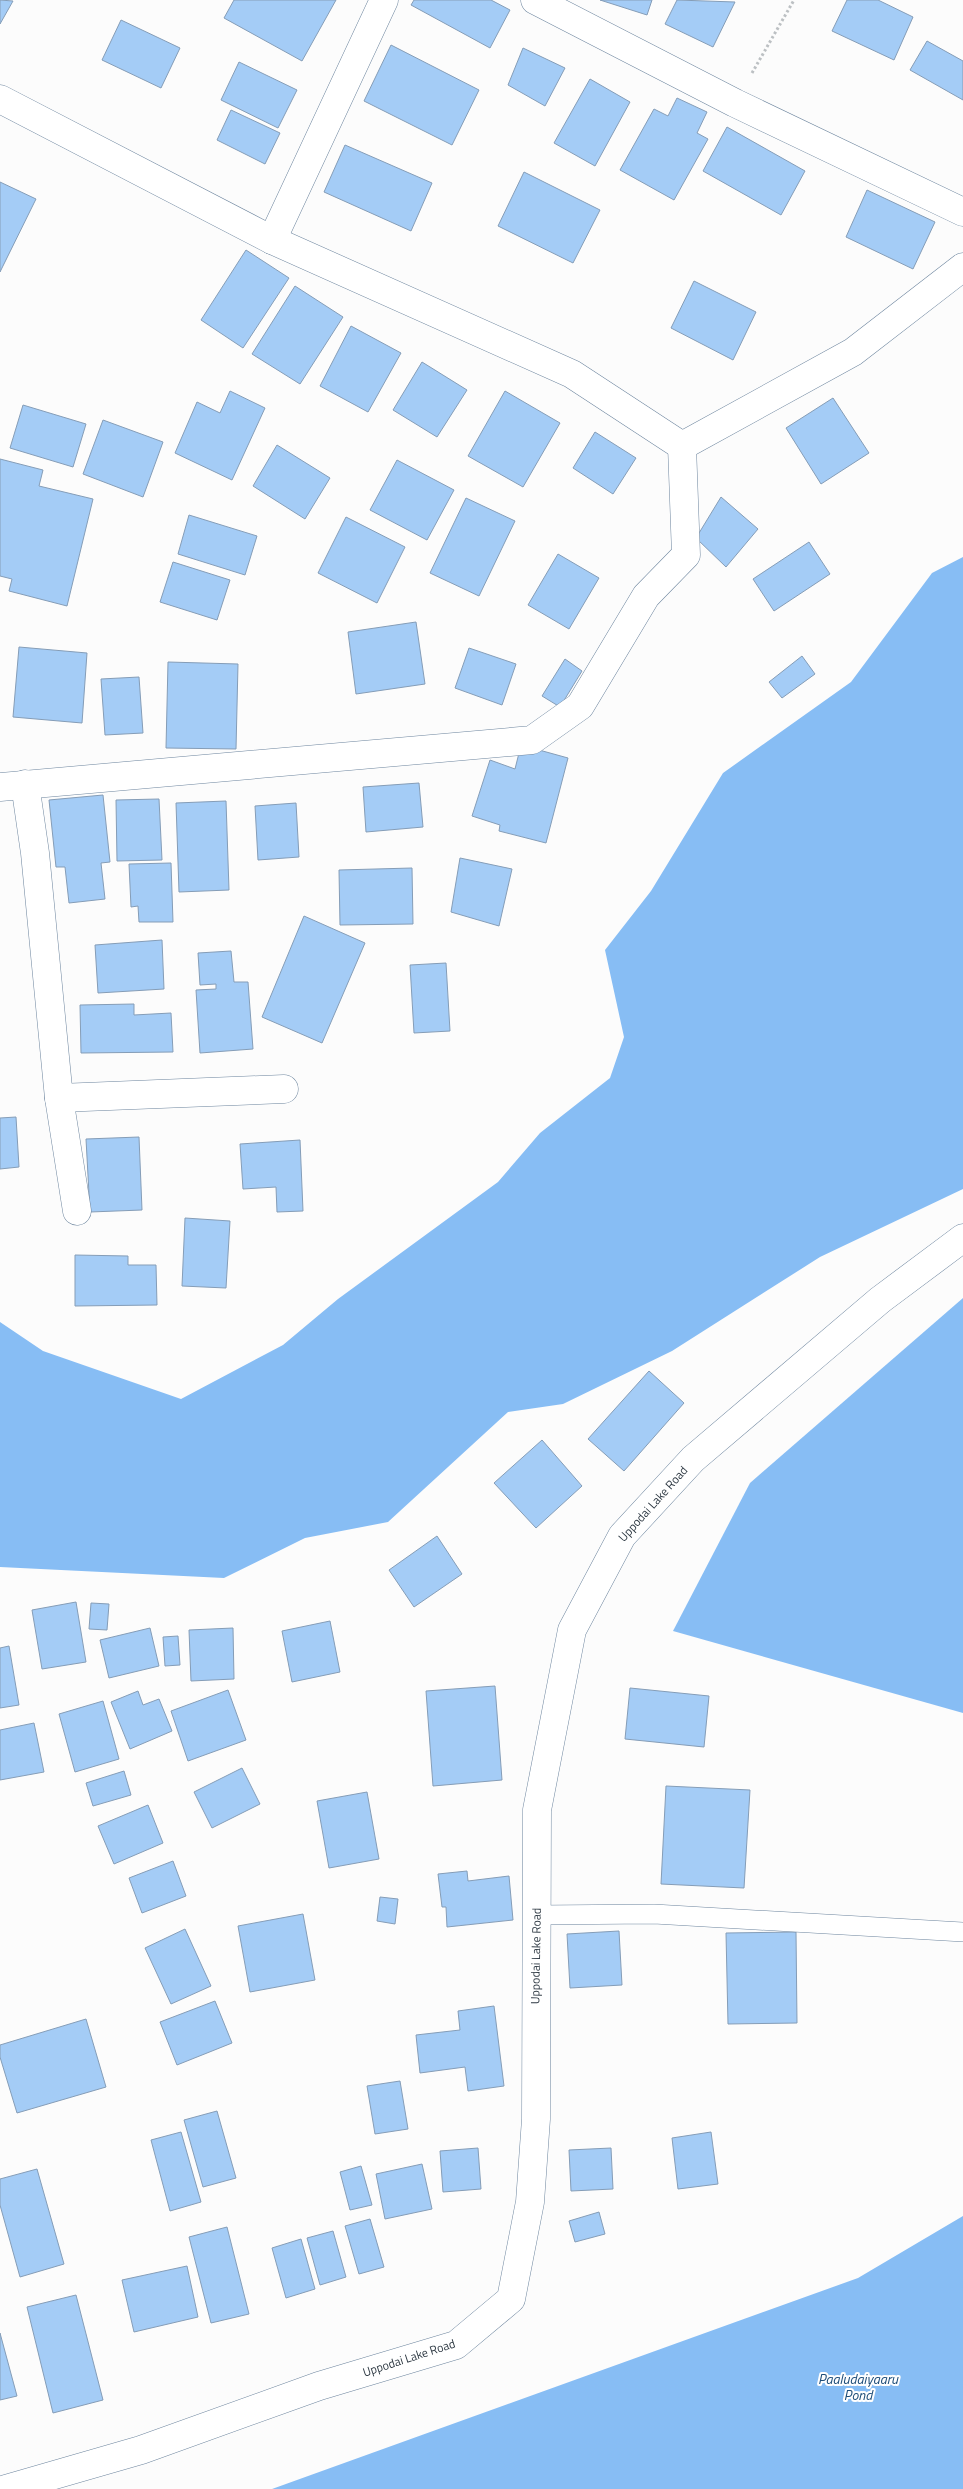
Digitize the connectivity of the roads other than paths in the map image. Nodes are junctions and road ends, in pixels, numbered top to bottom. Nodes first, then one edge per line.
1 (384, 0) edge
2 (535, 0) edge
3 (0, 99) edge
4 (963, 212) edge
5 (272, 240) junction
6 (963, 267) edge
7 (682, 446) junction
8 (12, 786) edge
9 (284, 1089) dead end
10 (59, 1098) junction
11 (77, 1211) dead end
12 (963, 1238) edge
13 (537, 1915) junction
14 (963, 1932) edge
15 (6, 2489) edge

1 - 5 street
2 - 4 street
3 - 5 street
5 - 7 street
6 - 7 street
7 - 8 street
8 - 10 street
9 - 10 street
10 - 11 street
12 - 13 street, Uppodai Lake Road
13 - 14 lane
13 - 15 street, Uppodai Lake Road

